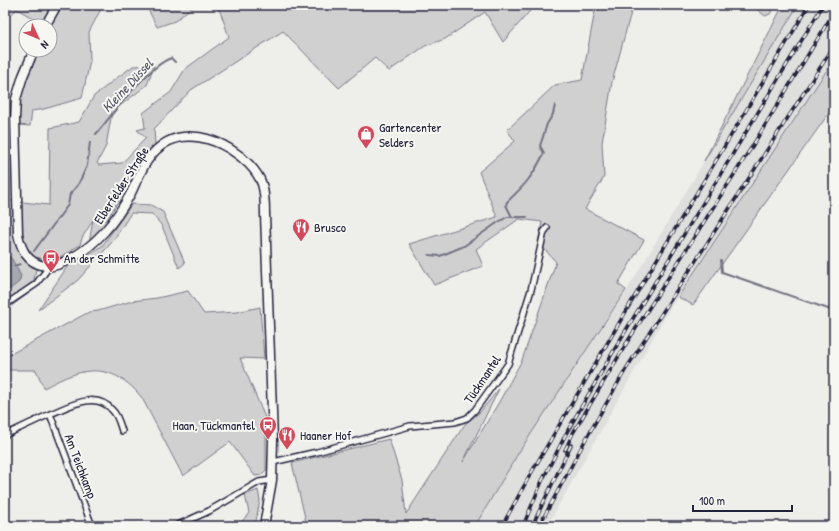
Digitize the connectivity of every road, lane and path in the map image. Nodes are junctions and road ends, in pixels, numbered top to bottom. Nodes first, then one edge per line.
1 (57, 5) edge
2 (50, 18) edge
3 (31, 58) edge
4 (5, 151) edge
5 (16, 154) junction
6 (546, 228) dead end
7 (49, 267) junction
8 (5, 305) edge
9 (50, 414) junction
10 (122, 431) dead end
11 (5, 435) edge
12 (273, 462) junction
13 (272, 480) junction
14 (92, 526) edge
15 (176, 526) edge
16 (264, 526) edge

1 - 2 main road
3 - 5 main road
4 - 5 street
5 - 7 main road
6 - 12 street, Tückmantel
7 - 8 street
7 - 12 main road, Elberfelder Straße
9 - 10 street
9 - 11 street
9 - 14 street, Am Teichkamp
12 - 13 main road, Elberfelder Straße
13 - 15 street
13 - 16 main road, Elberfelder Straße

